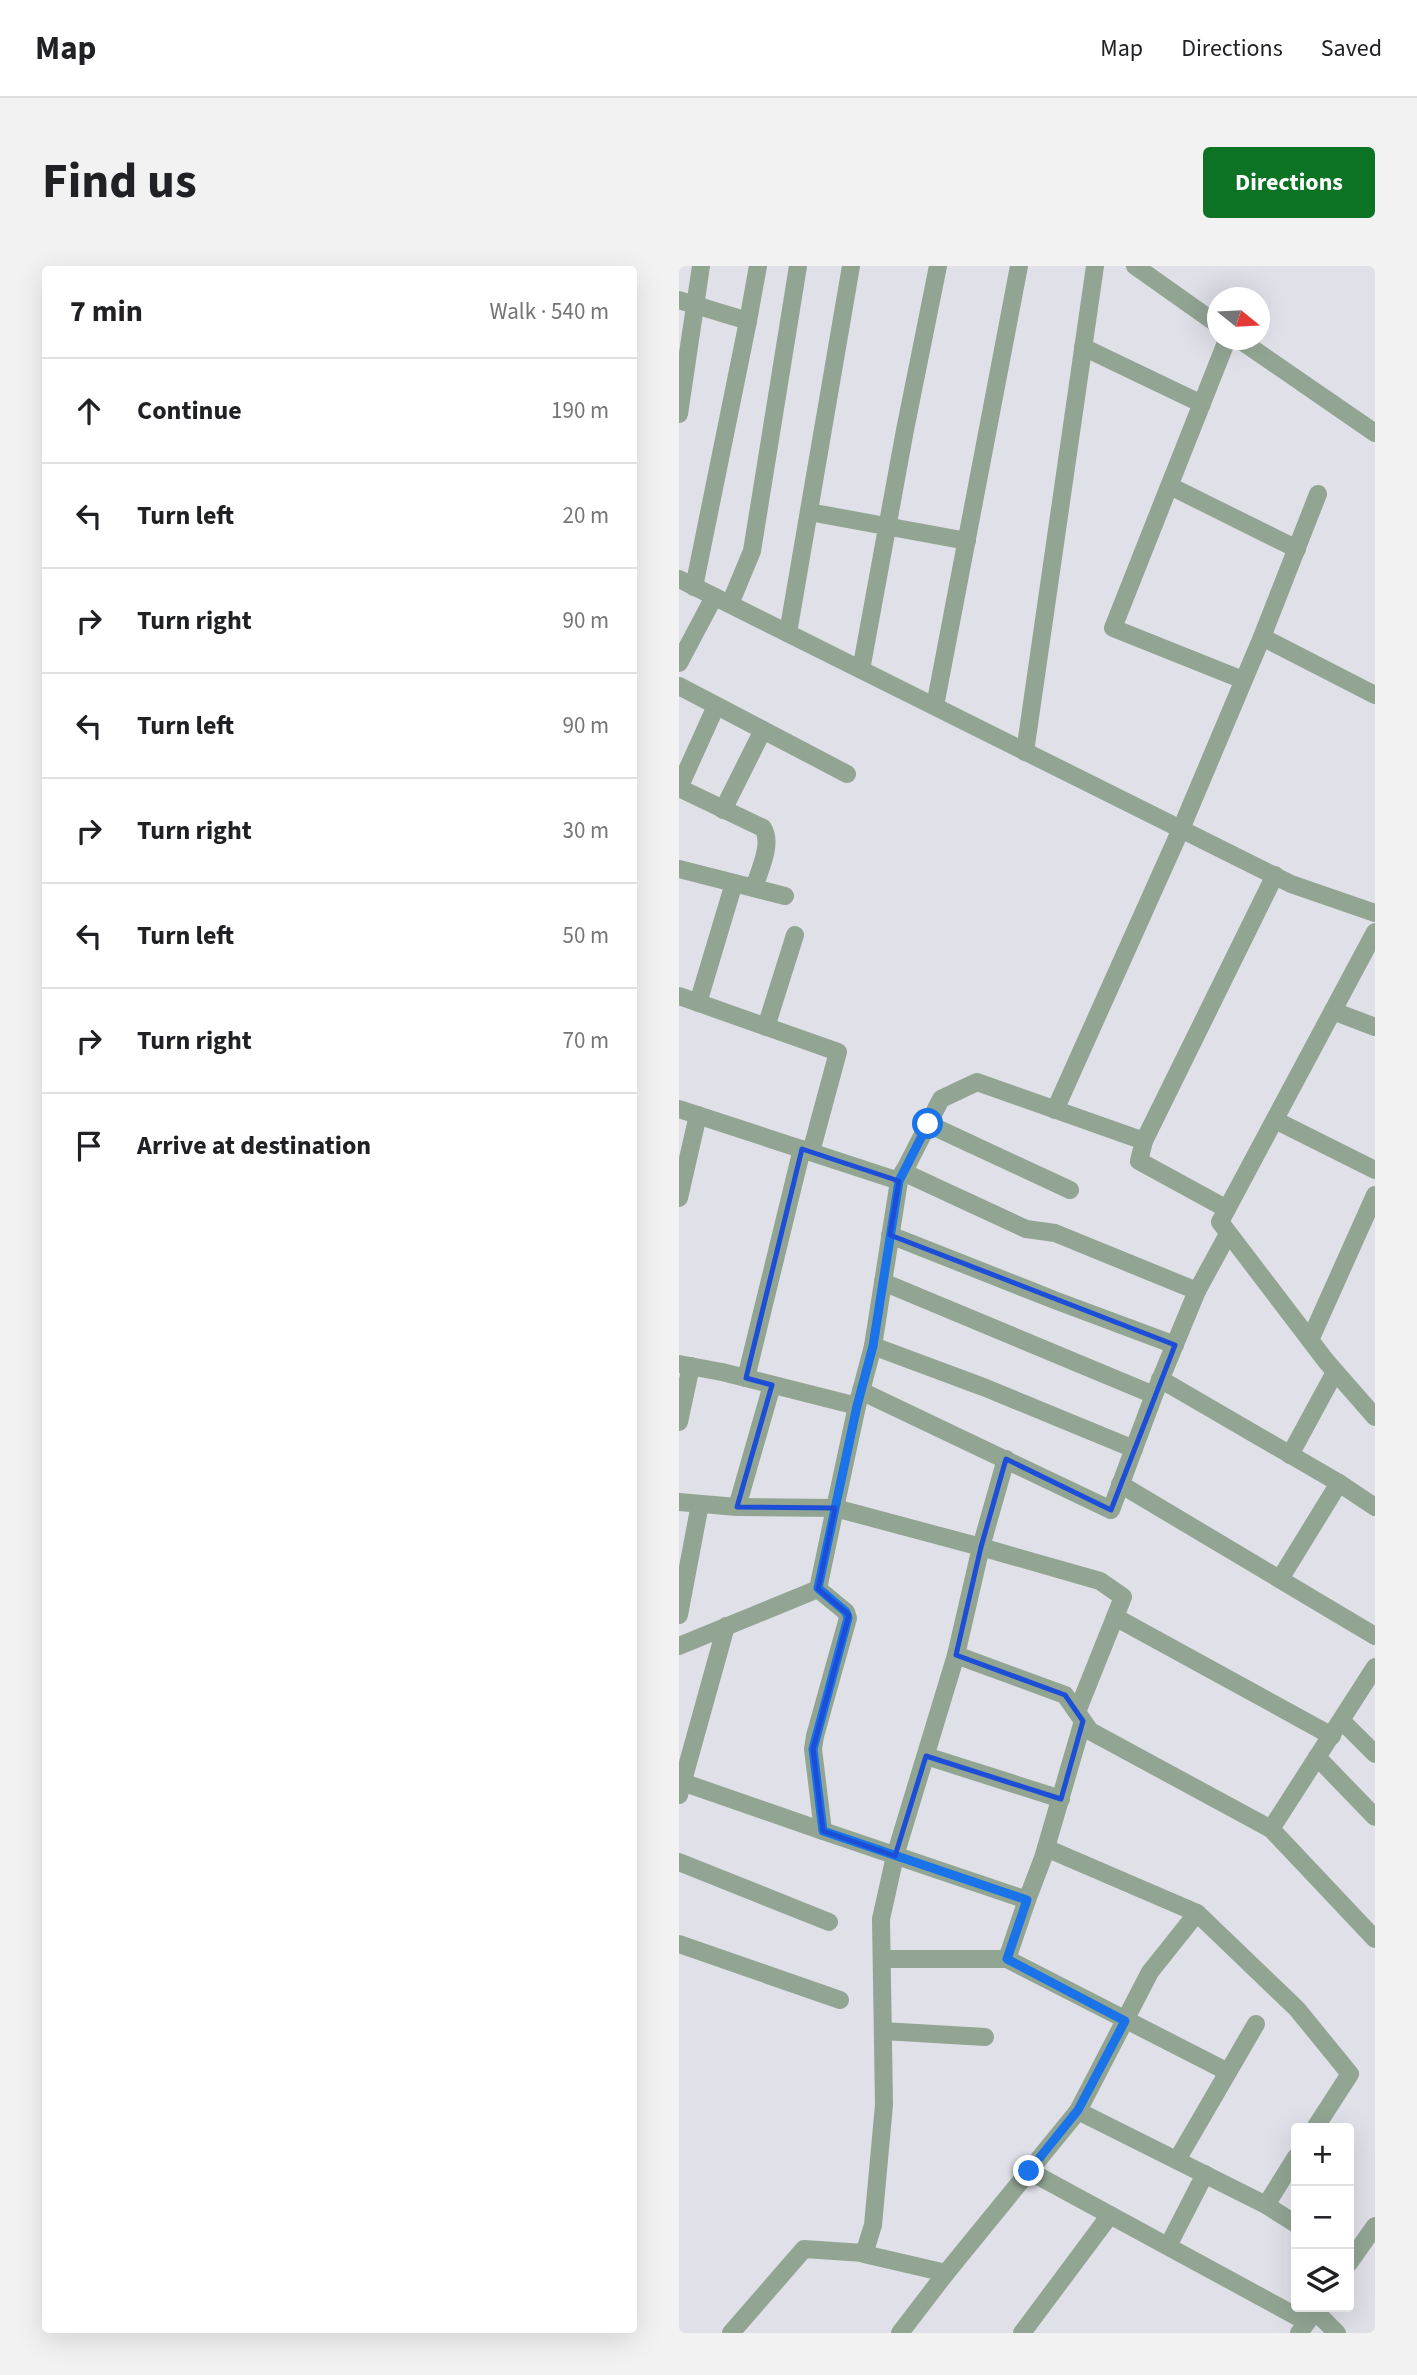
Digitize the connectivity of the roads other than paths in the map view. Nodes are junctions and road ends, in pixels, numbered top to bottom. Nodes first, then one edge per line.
1 (701, 266) edge
2 (758, 266) edge
3 (798, 266) edge
4 (851, 266) edge
5 (938, 266) edge
6 (1019, 266) edge
7 (1095, 266) edge
8 (1135, 266) edge
9 (687, 302) edge
10 (1207, 317) edge
11 (748, 320) junction
12 (1083, 347) junction
13 (1223, 350) edge
14 (1255, 350) edge
15 (1202, 404) junction
16 (679, 414) edge
17 (1375, 433) edge
18 (1170, 486) junction
19 (1318, 494) dead end
20 (809, 512) junction
21 (887, 525) junction
22 (968, 541) junction
23 (1297, 549) junction
24 (687, 583) edge
25 (722, 600) junction
26 (788, 633) junction
27 (1262, 637) junction
28 (679, 663) edge
29 (861, 670) junction
30 (1244, 680) junction
31 (679, 686) edge
32 (1375, 695) edge
33 (716, 706) junction
34 (935, 706) junction
35 (762, 730) junction
36 (1025, 751) junction
37 (847, 774) dead end
38 (679, 788) edge
39 (723, 810) junction
40 (1181, 829) junction
41 (679, 869) edge
42 (1275, 876) junction
43 (734, 883) junction
44 (754, 888) junction
45 (785, 896) dead end
46 (1375, 913) edge
47 (1375, 932) edge
48 (795, 935) dead end
49 (679, 996) edge
50 (698, 1003) junction
51 (1333, 1011) junction
52 (766, 1027) junction
53 (1375, 1027) edge
54 (679, 1109) edge
55 (1055, 1110) junction
56 (698, 1115) junction
57 (1275, 1120) junction
58 (928, 1124) junction
59 (1144, 1141) junction
60 (806, 1151) junction
61 (1375, 1170) edge
62 (901, 1177) junction
63 (1070, 1189) dead end
64 (1375, 1195) edge
65 (679, 1198) edge
66 (1227, 1209) junction
67 (1229, 1234) junction
68 (890, 1235) junction
69 (883, 1282) junction
70 (1197, 1291) junction
71 (1310, 1340) junction
72 (1175, 1345) junction
73 (873, 1346) junction
74 (685, 1365) edge
75 (1335, 1372) junction
76 (745, 1378) junction
77 (772, 1385) junction
78 (1157, 1387) junction
79 (859, 1399) junction
80 (1375, 1417) edge
81 (679, 1422) edge
82 (1133, 1449) junction
83 (1290, 1455) junction
84 (1006, 1459) junction
85 (1339, 1483) junction
86 (1121, 1484) junction
87 (679, 1502) edge
88 (700, 1504) junction
89 (737, 1507) junction
90 (1375, 1507) edge
91 (835, 1508) junction
92 (981, 1547) junction
93 (1280, 1579) junction
94 (818, 1588) junction
95 (679, 1615) edge
96 (1115, 1617) junction
97 (726, 1626) junction
98 (1375, 1636) edge
99 (679, 1646) edge
100 (956, 1655) junction
101 (1375, 1667) edge
102 (1080, 1716) junction
103 (1337, 1728) junction
104 (1375, 1754) edge
105 (926, 1756) junction
106 (1317, 1757) junction
107 (680, 1786) edge
108 (1061, 1799) junction
109 (1375, 1817) edge
110 (1271, 1829) junction
111 (823, 1831) junction
112 (1047, 1848) junction
113 (895, 1856) junction
114 (679, 1862) edge
115 (1027, 1900) junction
116 (1196, 1913) junction
117 (829, 1922) dead end
118 (1375, 1939) edge
119 (679, 1944) edge
120 (882, 1958) junction
121 (1007, 1959) junction
122 (840, 2000) dead end
123 (1125, 2021) junction
124 (1256, 2024) dead end
125 (883, 2031) junction
126 (985, 2037) dead end
127 (1228, 2072) junction
128 (1078, 2110) junction
129 (1318, 2123) edge
130 (1177, 2160) junction
131 (1291, 2165) edge
132 (1029, 2171) junction
133 (1205, 2174) junction
134 (1266, 2205) junction
135 (1110, 2215) junction
136 (1291, 2221) edge
137 (1373, 2235) edge
138 (1168, 2246) junction
139 (864, 2253) junction
140 (1354, 2256) edge
141 (946, 2273) junction
142 (1310, 2318) edge
143 (731, 2333) edge
144 (899, 2333) edge
145 (1022, 2333) edge
146 (1337, 2333) edge

1 - 9 street
2 - 11 street
3 - 25 street
4 - 20 street
5 - 21 street
6 - 22 street
7 - 12 street
8 - 10 street
9 - 11 street
9 - 16 street
11 - 24 street
12 - 15 street
12 - 36 street
13 - 15 street
14 - 17 street
15 - 18 street
18 - 23 street
18 - 30 street
19 - 23 street
20 - 21 street
20 - 26 street
21 - 22 street
21 - 29 street
22 - 34 street
23 - 27 street
24 - 25 street
25 - 26 street
25 - 28 street
26 - 29 street
27 - 30 street
27 - 32 street
29 - 34 street
30 - 40 street
31 - 33 street
33 - 35 street
33 - 38 street
34 - 36 street
35 - 37 street
35 - 39 street
36 - 40 street
38 - 39 street
39 - 44 street
40 - 42 street
40 - 55 street
41 - 43 street
42 - 46 street
42 - 59 street
43 - 44 street
43 - 50 street
44 - 45 street
47 - 51 street
48 - 52 street
49 - 50 street
50 - 52 street
51 - 53 street
51 - 57 street
52 - 60 street
54 - 56 street
55 - 58 street
55 - 59 street
56 - 60 street
56 - 65 street
57 - 61 street
57 - 66 street
58 - 62 street
58 - 63 street
59 - 66 street
60 - 62 street
60 - 76 street
62 - 68 street
62 - 70 street
64 - 71 street
66 - 67 street
67 - 70 street
67 - 71 street
68 - 69 street
68 - 72 street
69 - 73 street
69 - 78 street
70 - 72 street
71 - 75 street
72 - 78 street
73 - 79 street
73 - 82 street
74 - 76 street
74 - 81 street
75 - 80 street
75 - 83 street
76 - 77 street
77 - 79 street
77 - 89 street
78 - 82 street
78 - 83 street
79 - 84 street
79 - 91 street
82 - 86 street
83 - 85 street
84 - 86 street
84 - 92 street
85 - 90 street
85 - 93 street
86 - 93 street
87 - 88 street
88 - 89 street
88 - 95 street
89 - 91 street
91 - 92 street
91 - 94 street
92 - 96 street
92 - 100 street
93 - 98 street
94 - 97 street
94 - 111 street
96 - 102 street
96 - 103 street
97 - 99 street
97 - 107 street
100 - 102 street
100 - 105 street
101 - 103 street
102 - 108 street
102 - 110 street
103 - 104 street
103 - 106 street
105 - 108 street
105 - 113 street
106 - 109 street
106 - 110 street
107 - 111 street
108 - 112 street
110 - 118 street
111 - 113 street
112 - 115 street
112 - 116 street
113 - 115 street
113 - 120 street
114 - 117 street
115 - 121 street
116 - 123 street
116 - 129 street
119 - 122 street
120 - 121 street
120 - 125 street
121 - 123 street
123 - 127 street
123 - 128 street
124 - 127 street
125 - 126 street
125 - 139 street
127 - 130 street
128 - 130 street
128 - 132 street
130 - 133 street
131 - 134 street
132 - 135 street
132 - 141 street
133 - 134 street
133 - 138 street
134 - 136 street
135 - 138 street
135 - 145 street
137 - 140 street
138 - 142 street
139 - 141 street
139 - 143 street
141 - 144 street
142 - 146 street

